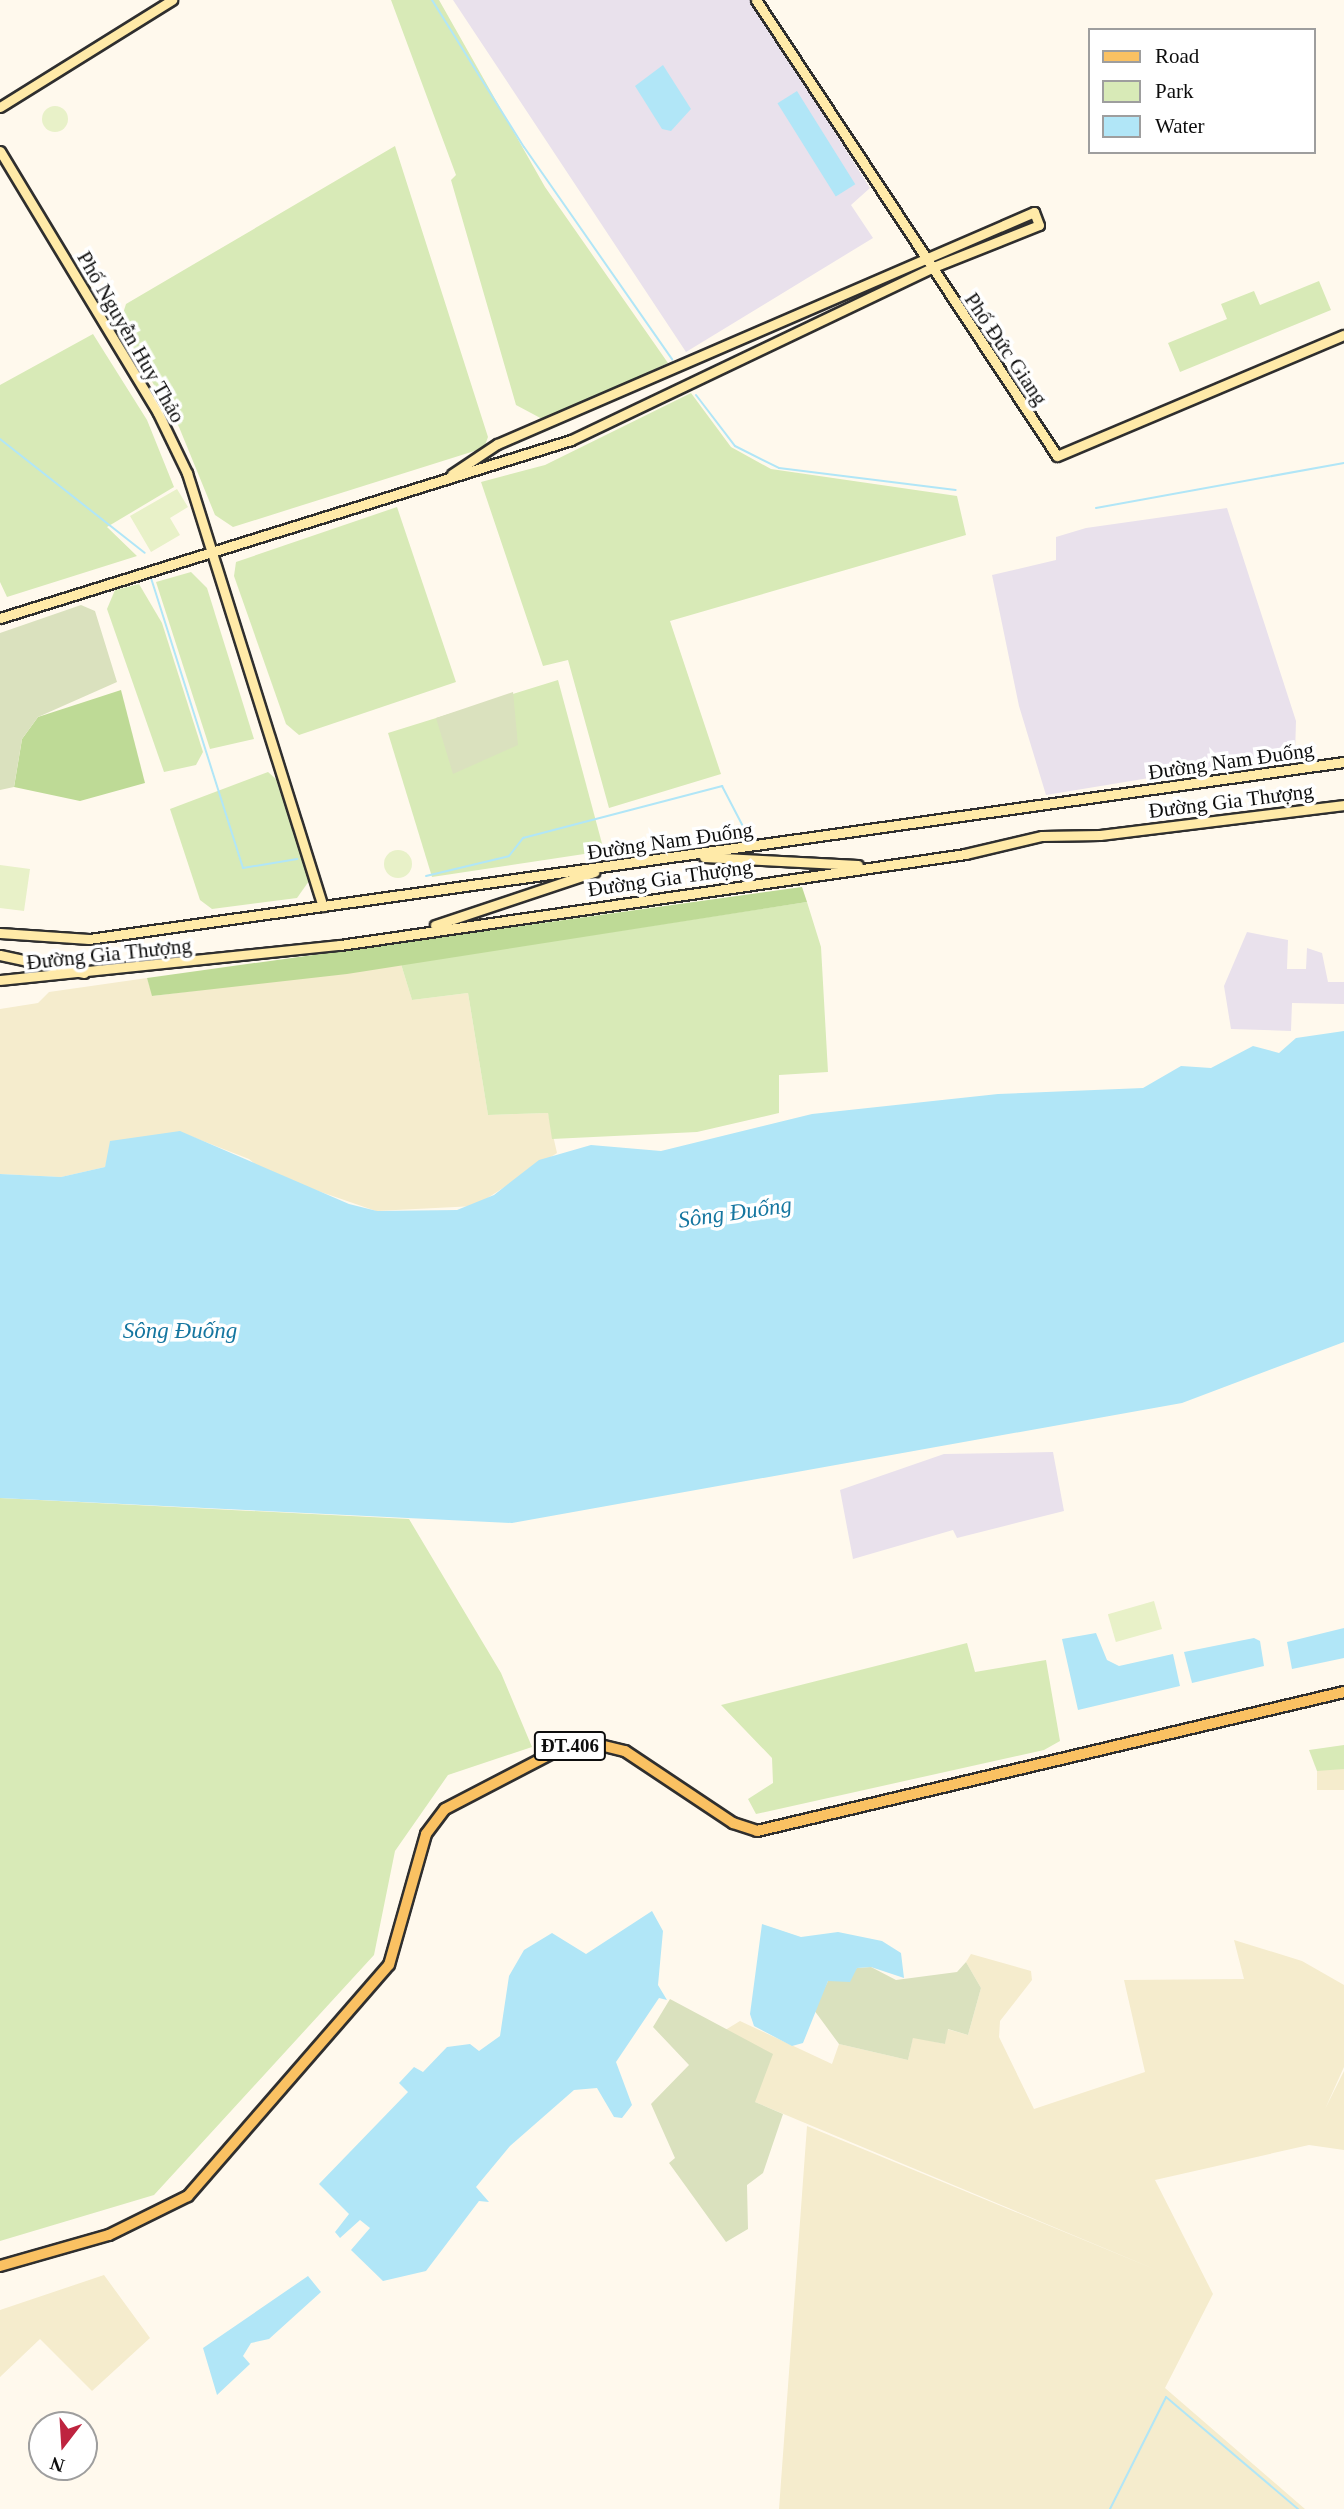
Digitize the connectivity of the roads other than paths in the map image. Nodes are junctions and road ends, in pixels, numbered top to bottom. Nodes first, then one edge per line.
1 (172, 0) edge
2 (756, 0) edge
3 (0, 107) edge
4 (0, 151) edge
5 (924, 257) junction
6 (931, 268) junction
7 (1344, 335) edge
8 (452, 474) junction
9 (215, 549) junction
10 (0, 618) edge
11 (1344, 762) edge
12 (1344, 805) edge
13 (694, 855) junction
14 (877, 866) junction
15 (605, 867) junction
16 (323, 906) junction
17 (0, 933) edge
18 (391, 938) junction
19 (0, 955) edge
20 (92, 975) junction
21 (0, 980) edge
22 (1344, 1692) edge
23 (0, 2266) edge

1 - 3 main road
2 - 5 main road, Phố Đức Giang
4 - 9 main road, Phố Nguyễn Huy Thảo
5 - 6 main road, Phố Đức Giang
5 - 6 main road
5 - 8 main road
6 - 7 main road, Phố Đức Giang
6 - 8 main road
8 - 9 main road
9 - 10 main road
9 - 16 main road, Phố Nguyễn Huy Thảo
11 - 13 main road, Đường Nam Đuống
12 - 14 main road, Đường Gia Thượng
13 - 14 main road
13 - 15 main road, Đường Nam Đuống
14 - 18 main road, Đường Gia Thượng
15 - 16 main road, Đường Nam Đuống
15 - 18 main road
16 - 17 main road, Đường Nam Đuống
18 - 20 main road, Đường Gia Thượng
19 - 20 main road
20 - 21 main road, Đường Gia Thượng
22 - 23 main road, ĐT.406

